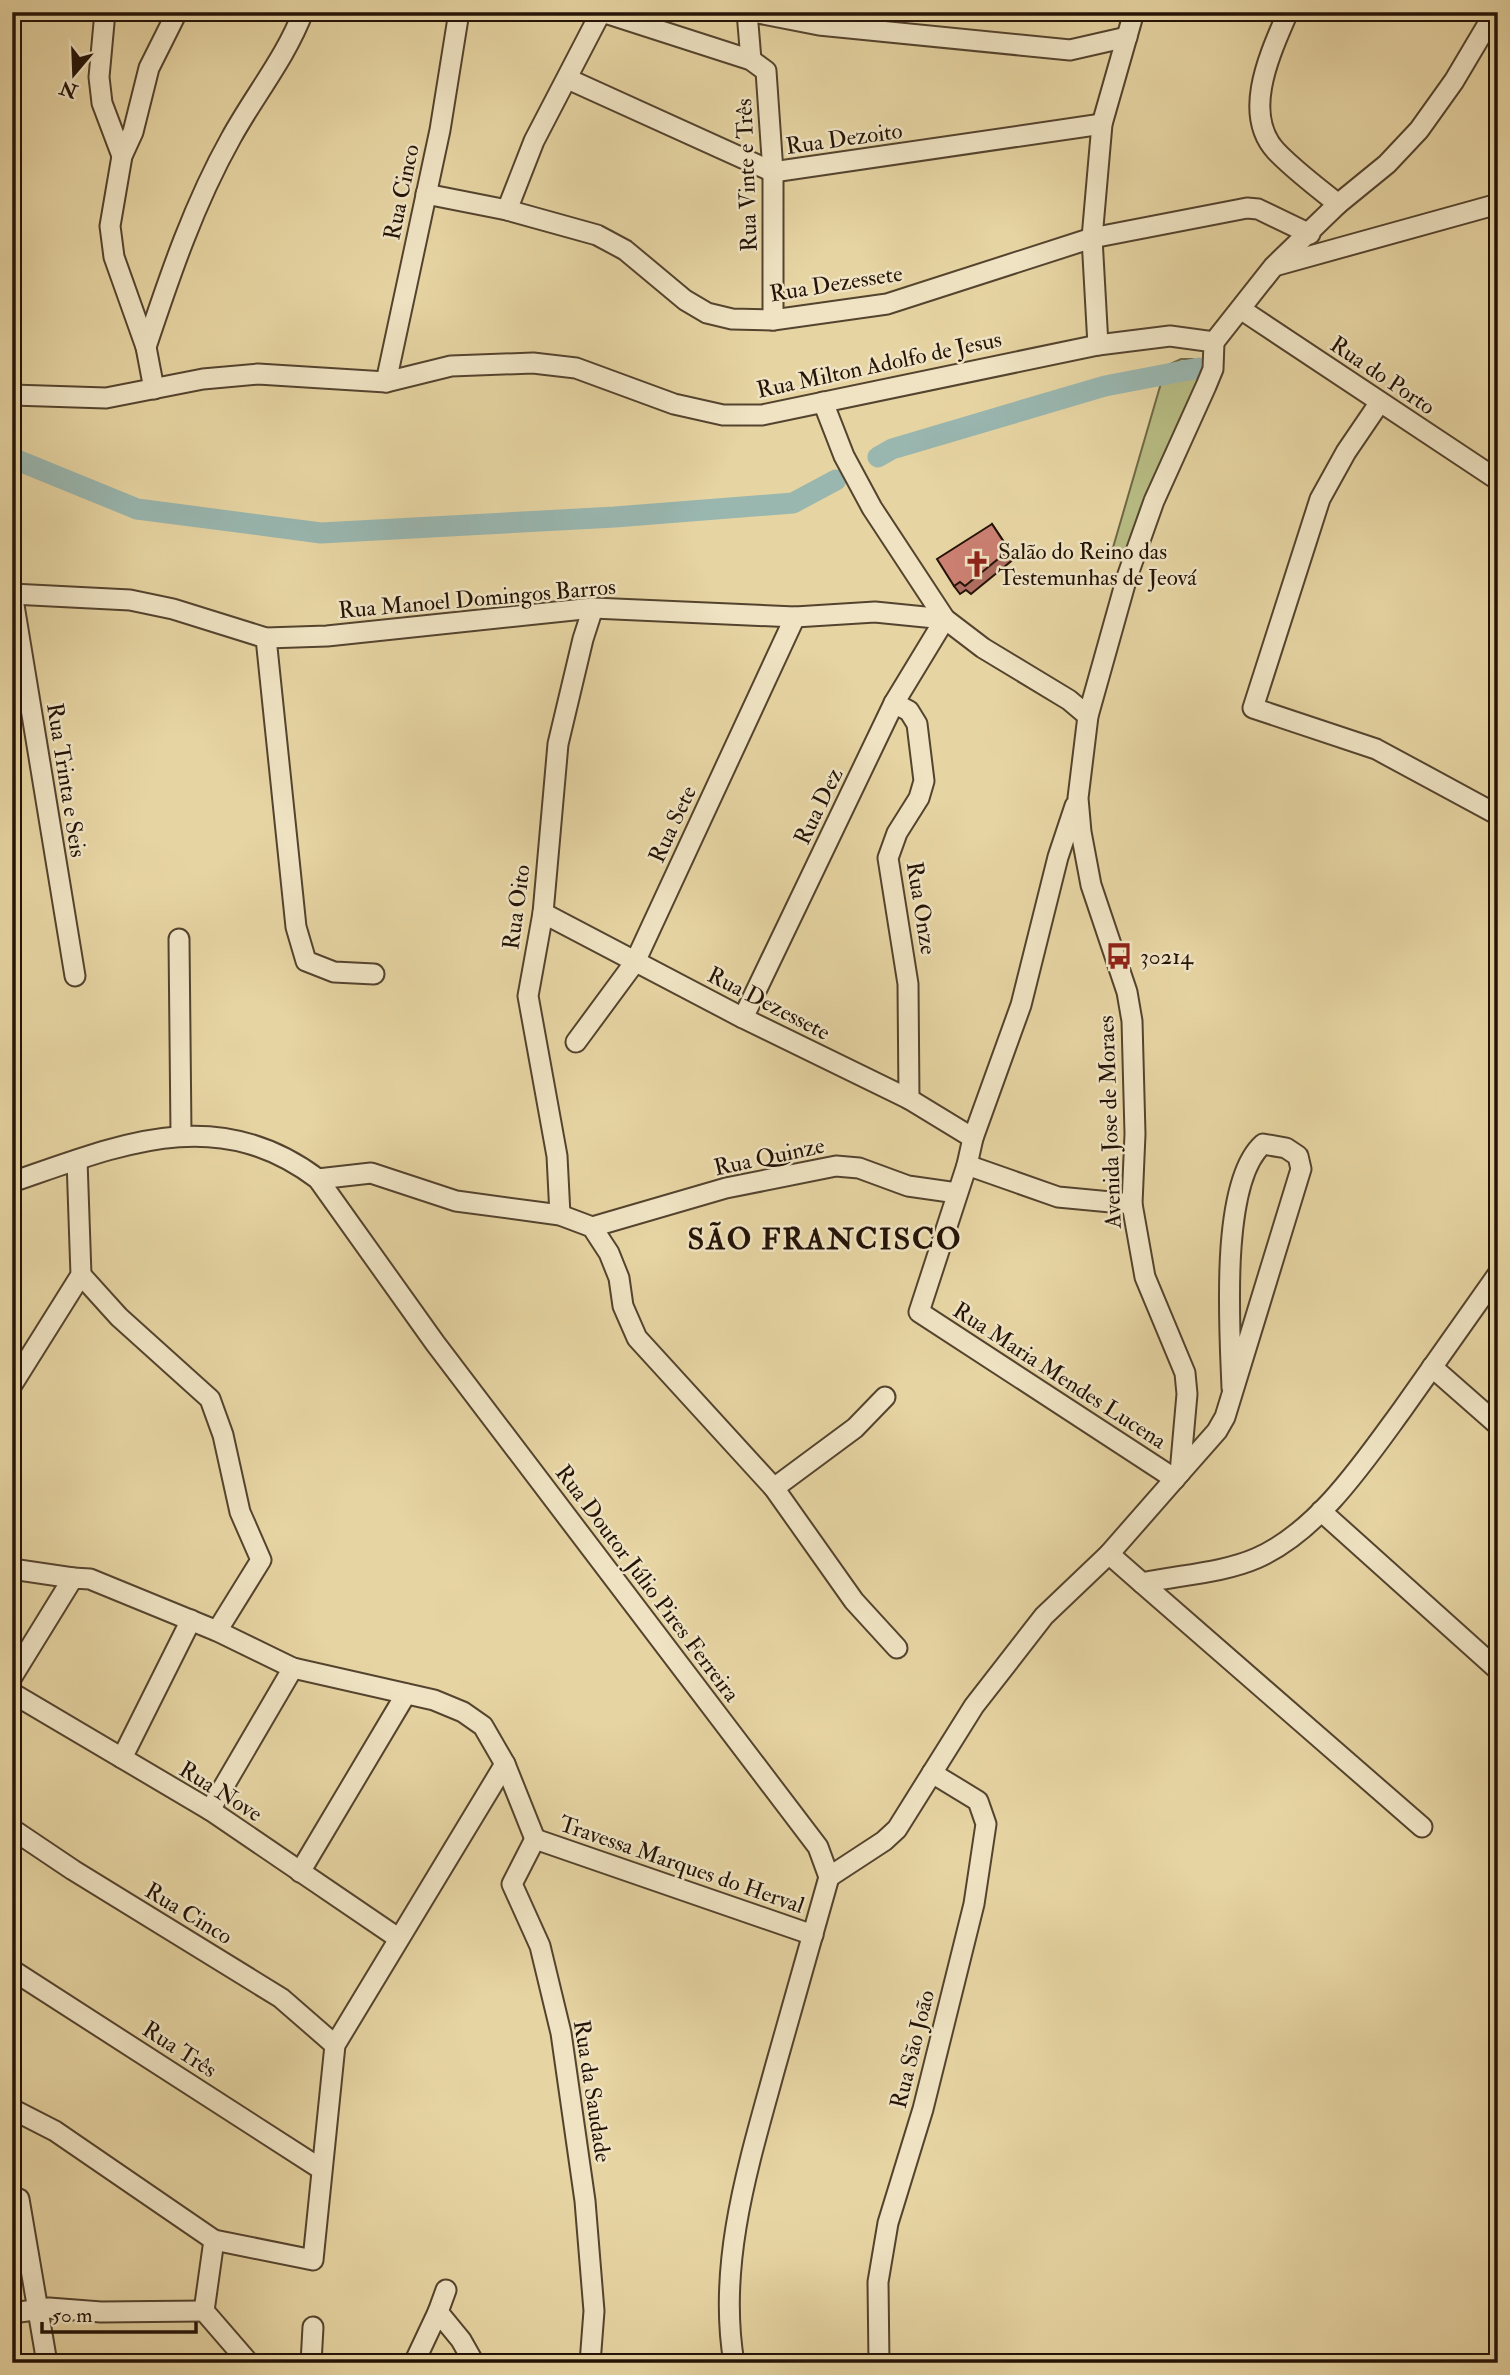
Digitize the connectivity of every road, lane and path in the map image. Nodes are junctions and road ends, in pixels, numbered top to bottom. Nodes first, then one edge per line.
1 (106, 12) edge
2 (177, 12) edge
3 (303, 12) edge
4 (458, 12) edge
5 (602, 12) edge
6 (747, 12) edge
7 (753, 12) edge
8 (1134, 12) edge
9 (1288, 12) edge
10 (1495, 12) edge
11 (1127, 37) junction
12 (759, 66) junction
13 (568, 79) junction
14 (1102, 124) junction
15 (122, 156) junction
16 (773, 172) junction
17 (426, 194) junction
18 (1338, 204) junction
19 (1498, 204) edge
20 (507, 210) junction
21 (1310, 234) junction
22 (1092, 238) junction
23 (1274, 266) junction
24 (1242, 310) junction
25 (773, 320) junction
26 (1214, 342) junction
27 (1098, 345) junction
28 (146, 346) junction
29 (386, 382) junction
30 (154, 388) junction
31 (12, 395) edge
32 (823, 402) junction
33 (1380, 402) junction
34 (1498, 480) edge
35 (12, 593) edge
36 (593, 608) junction
37 (795, 617) junction
38 (945, 619) junction
39 (265, 638) junction
40 (894, 703) junction
41 (1088, 716) junction
42 (1078, 798) junction
43 (1498, 815) edge
44 (543, 913) junction
45 (179, 939) dead end
46 (635, 962) junction
47 (374, 974) dead end
48 (75, 976) dead end
49 (743, 1018) junction
50 (576, 1042) dead end
51 (909, 1099) junction
52 (181, 1134) junction
53 (973, 1138) junction
54 (77, 1160) junction
55 (967, 1165) junction
56 (318, 1179) junction
57 (12, 1182) edge
58 (957, 1193) junction
59 (1132, 1204) junction
60 (559, 1215) junction
61 (592, 1227) junction
62 (1498, 1274) edge
63 (81, 1275) junction
64 (1432, 1367) junction
65 (12, 1385) edge
66 (1232, 1388) junction
67 (885, 1397) dead end
68 (1498, 1425) edge
69 (1177, 1476) junction
70 (774, 1488) junction
71 (1321, 1511) junction
72 (1109, 1554) junction
73 (12, 1569) edge
74 (73, 1578) junction
75 (1142, 1583) junction
76 (191, 1620) junction
77 (217, 1631) junction
78 (897, 1648) dead end
79 (293, 1668) junction
80 (1498, 1670) edge
81 (12, 1677) edge
82 (12, 1693) edge
83 (406, 1694) junction
84 (122, 1758) junction
85 (505, 1764) junction
86 (932, 1773) junction
87 (210, 1810) junction
88 (1422, 1827) dead end
89 (12, 1829) edge
90 (535, 1839) junction
91 (300, 1872) junction
92 (829, 1877) junction
93 (813, 1934) junction
94 (398, 1938) junction
95 (12, 1970) edge
96 (335, 2045) junction
97 (12, 2109) edge
98 (321, 2169) junction
99 (19, 2200) dead end
100 (214, 2240) junction
101 (446, 2290) dead end
102 (38, 2308) junction
103 (204, 2311) junction
104 (438, 2312) junction
105 (12, 2313) edge
106 (729, 2322) junction
107 (313, 2327) dead end
108 (47, 2363) edge
109 (249, 2363) edge
110 (311, 2363) edge
111 (414, 2363) edge
112 (474, 2363) edge
113 (590, 2363) edge
114 (719, 2363) edge
115 (734, 2363) edge
116 (878, 2363) edge

1 - 15 street
2 - 15 street
3 - 28 street
4 - 17 street, Rua Cinco
5 - 12 street
5 - 13 street
6 - 12 street, Rua Vinte e Três
7 - 11 street
8 - 11 street
9 - 18 street
10 - 18 street
11 - 14 street
12 - 16 street, Rua Vinte e Três
13 - 16 street, Rua Dezoito
13 - 20 street
14 - 16 street, Rua Dezoito
14 - 22 street
15 - 28 street
16 - 25 street, Rua Vinte e Três
17 - 20 street, Rua Dezessete
17 - 29 street, Rua Cinco
18 - 21 street
19 - 23 street
20 - 25 street, Rua Dezessete
21 - 22 street, Rua Dezessete
21 - 23 street
22 - 25 street, Rua Dezessete
22 - 27 street
23 - 24 street
24 - 26 street
24 - 33 street, Rua do Porto
26 - 27 street, Rua Milton Adolfo de Jesus
26 - 41 street, Avenida Jose de Moraes
27 - 32 street, Rua Milton Adolfo de Jesus
28 - 30 street
29 - 30 street, Rua Milton Adolfo de Jesus
29 - 32 street, Rua Milton Adolfo de Jesus
30 - 31 street, Rua Milton Adolfo de Jesus
32 - 38 street
33 - 34 street, Rua do Porto
33 - 43 street
35 - 39 street, Rua Manoel Domingos Barros
35 - 48 street, Rua Trinta e Seis
36 - 37 street, Rua Manoel Domingos Barros
36 - 39 street, Rua Manoel Domingos Barros
36 - 44 street, Rua Oito
37 - 38 street, Rua Manoel Domingos Barros
37 - 46 street, Rua Sete
38 - 40 street, Rua Dez
38 - 41 street
39 - 47 street
40 - 49 street, Rua Dez
40 - 51 street, Rua Onze
41 - 42 street, Avenida Jose de Moraes
42 - 53 street
42 - 59 street, Avenida Jose de Moraes
44 - 46 street, Rua Dezessete
44 - 60 street, Rua Oito
45 - 52 street
46 - 49 street, Rua Dezessete
46 - 50 street, Rua Sete
49 - 51 street, Rua Dezessete
51 - 53 street, Rua Dezessete
52 - 54 street, Rua Doutor Júlio Pires Ferreira
52 - 56 street, Rua Doutor Júlio Pires Ferreira
53 - 55 street
54 - 57 street, Rua Doutor Júlio Pires Ferreira
54 - 63 street
55 - 58 street
55 - 59 street
56 - 60 street
56 - 92 street, Rua Doutor Júlio Pires Ferreira
58 - 61 street, Rua Quinze
58 - 69 street, Rua Maria Mendes Lucena
59 - 69 street, Avenida Jose de Moraes
60 - 61 street
61 - 70 street
62 - 64 street
63 - 65 street
63 - 77 street
64 - 68 street
64 - 71 street
66 - 66 street
66 - 69 street
67 - 70 street
69 - 72 street
70 - 78 street
71 - 75 street
71 - 80 street
72 - 75 street
72 - 86 street
73 - 74 street
74 - 76 street
74 - 81 street
75 - 88 street
76 - 77 street
76 - 84 street
77 - 79 street
79 - 83 street
79 - 87 street
82 - 84 street, Rua Nove
83 - 85 street
83 - 91 street
84 - 87 street, Rua Nove
85 - 90 street
85 - 94 street
86 - 92 street
86 - 116 street, Rua São João
87 - 91 street, Rua Nove
89 - 96 street, Rua Cinco
90 - 93 street, Travessa Marques do Herval
90 - 113 street, Rua da Saudade
91 - 94 street, Rua Nove
92 - 93 street
93 - 106 street
94 - 96 street
95 - 98 street, Rua Três
96 - 98 street
97 - 100 street
98 - 100 street
99 - 102 street
100 - 103 street
101 - 104 street
102 - 103 street
102 - 105 street
102 - 108 street
103 - 109 street
104 - 111 street
104 - 112 street
106 - 114 street
106 - 115 street
107 - 110 street

